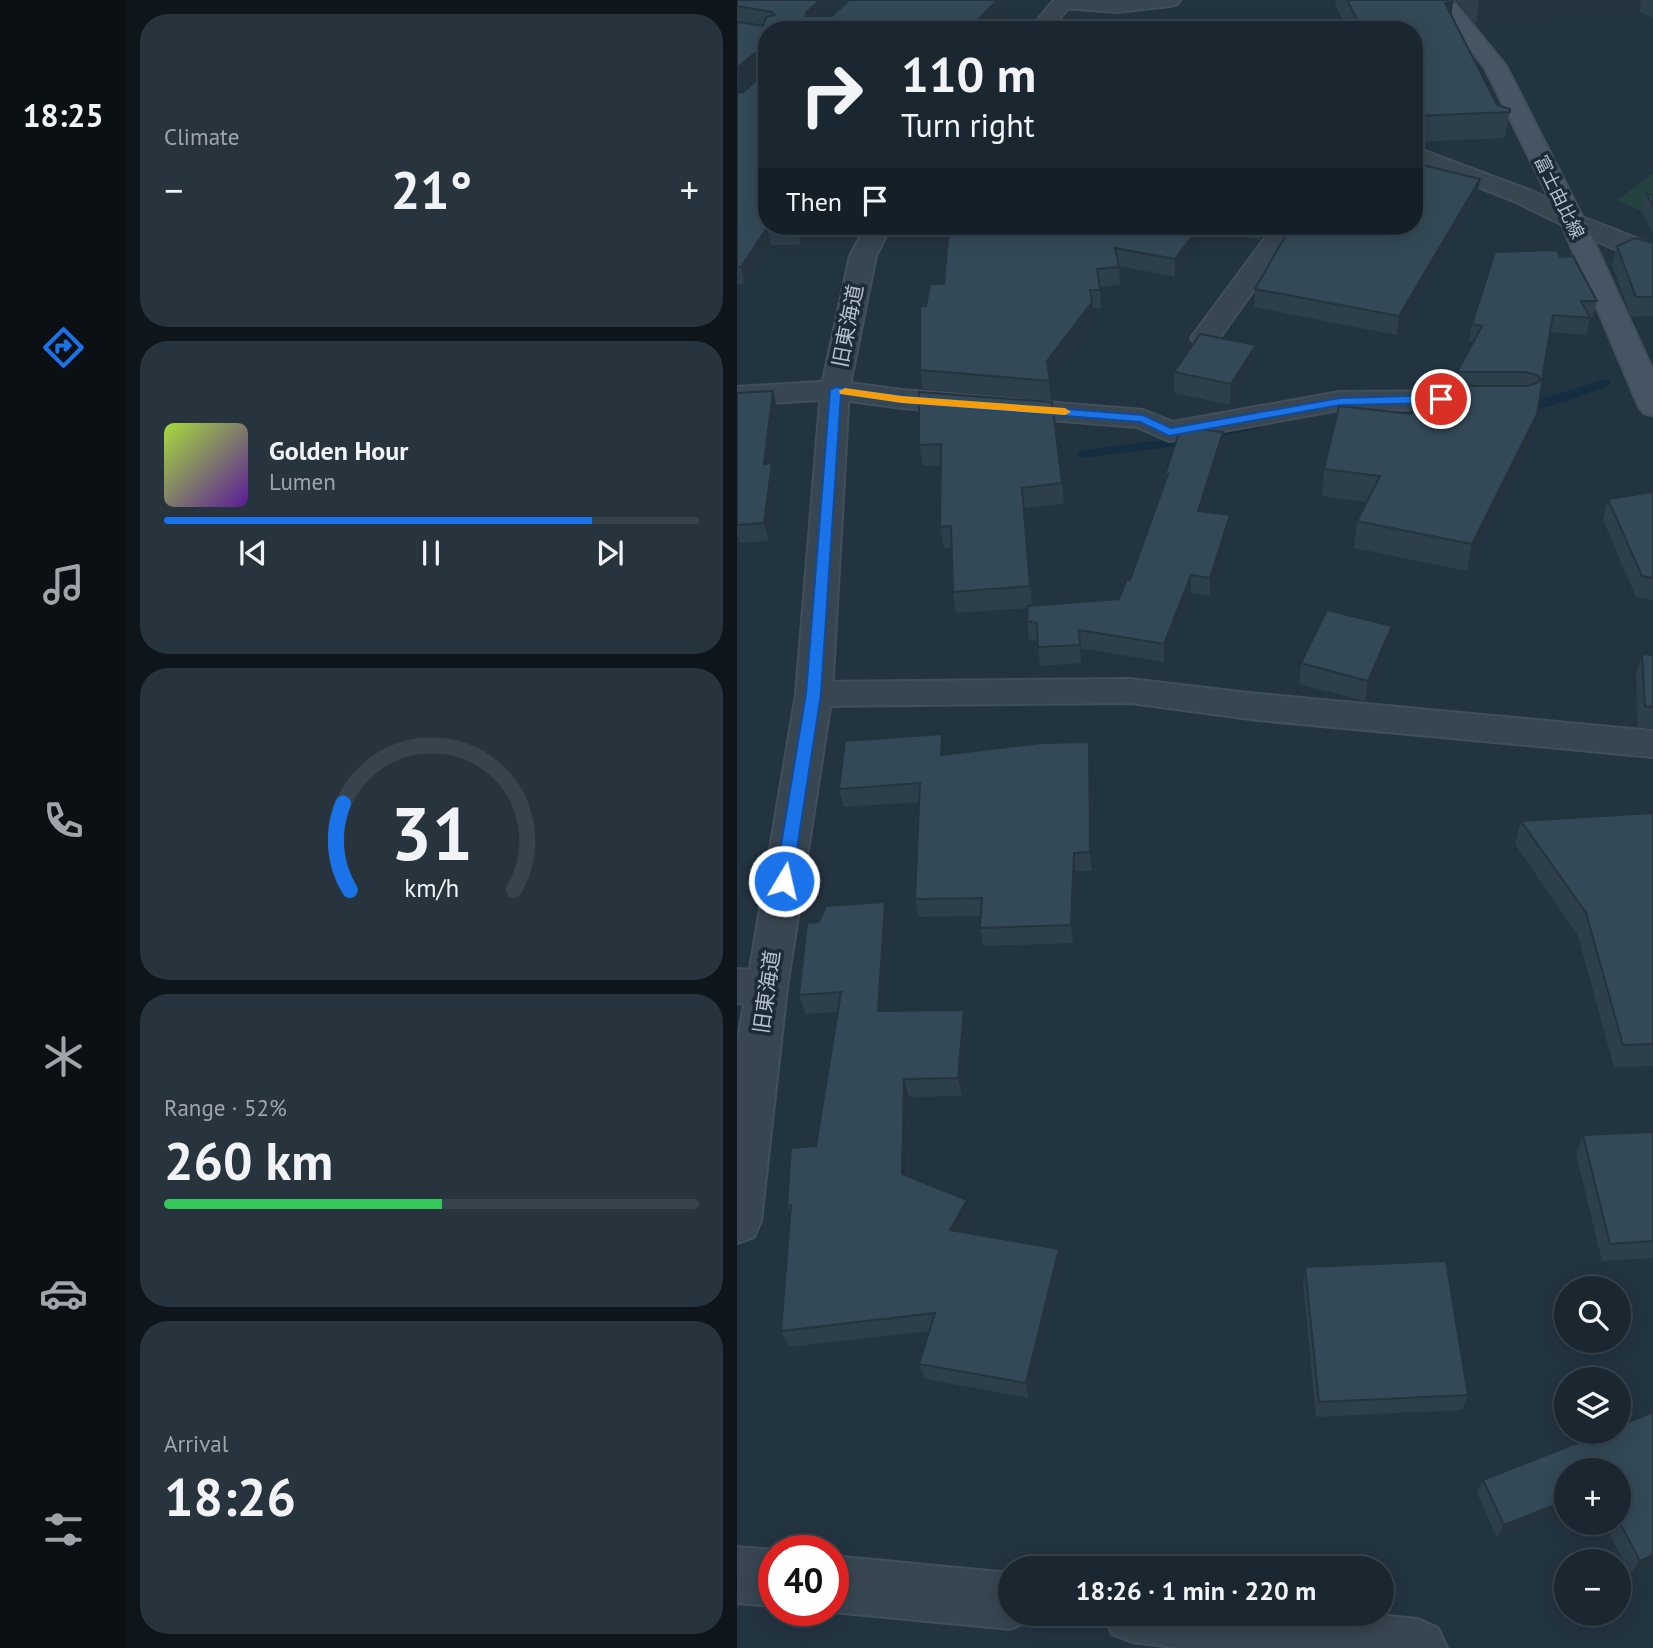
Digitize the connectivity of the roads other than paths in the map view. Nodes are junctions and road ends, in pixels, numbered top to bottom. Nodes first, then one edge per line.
1 (1170, 0) edge
2 (1442, 0) edge
3 (1055, 12) edge
4 (1070, 21) edge
5 (1423, 157) edge
6 (1572, 220) junction
7 (874, 235) edge
8 (1280, 235) edge
9 (1653, 254) edge
10 (1204, 338) edge
11 (836, 390) junction
12 (737, 396) edge
13 (1496, 400) edge
14 (1653, 407) edge
15 (813, 694) junction
16 (1653, 744) edge
17 (752, 987) edge
18 (737, 1221) edge
19 (737, 1574) edge
20 (758, 1576) edge
21 (849, 1586) edge
22 (998, 1600) edge
23 (1233, 1626) edge
24 (1418, 1648) edge

1 - 3 street
2 - 6 main road, 富士由比線
3 - 4 street
5 - 6 street
6 - 9 street
6 - 14 main road, 富士由比線
7 - 11 street, 旧東海道
8 - 10 street
11 - 12 street
11 - 13 street
11 - 15 street, 旧東海道
15 - 16 street
15 - 17 street, 旧東海道
17 - 18 street, 旧東海道
19 - 20 street
21 - 22 street
23 - 24 street

